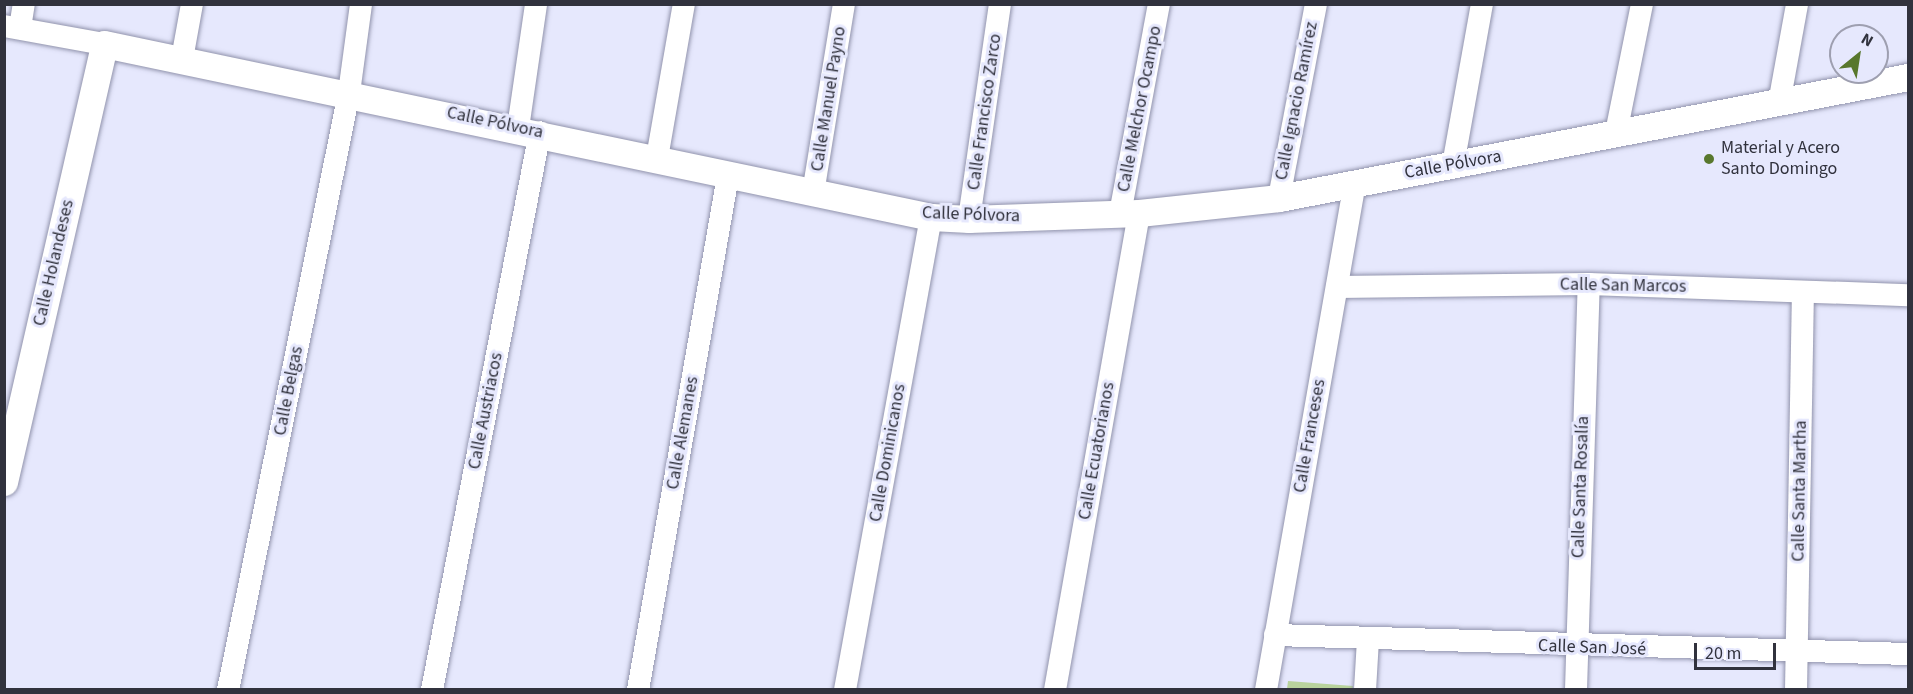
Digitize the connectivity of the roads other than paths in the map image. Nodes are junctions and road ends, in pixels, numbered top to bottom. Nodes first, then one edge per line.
1 (24, 4) edge
2 (192, 4) edge
3 (361, 4) edge
4 (536, 4) edge
5 (684, 4) edge
6 (844, 4) edge
7 (1000, 4) edge
8 (1159, 4) edge
9 (1316, 4) edge
10 (1482, 4) edge
11 (1642, 4) edge
12 (1797, 4) edge
13 (12, 27) edge
14 (104, 44) junction
15 (182, 59) junction
16 (1908, 77) edge
17 (349, 93) junction
18 (1780, 98) junction
19 (529, 130) junction
20 (1616, 133) junction
21 (657, 158) junction
22 (1453, 165) junction
23 (728, 176) junction
24 (1355, 182) junction
25 (813, 193) junction
26 (1279, 198) junction
27 (1129, 214) junction
28 (931, 218) junction
29 (969, 219) junction
30 (1589, 284) junction
31 (1337, 287) junction
32 (1803, 292) junction
33 (1908, 295) edge
34 (4, 482) edge
35 (1275, 635) junction
36 (1368, 639) junction
37 (1575, 648) junction
38 (1797, 653) junction
39 (1908, 654) edge
40 (228, 690) edge
41 (432, 690) edge
42 (638, 690) edge
43 (845, 690) edge
44 (1055, 690) edge
45 (1266, 690) edge
46 (1365, 690) edge
47 (1576, 690) edge
48 (1796, 690) edge

1 - 13 street
2 - 15 street
3 - 17 street, Calle Belgas
4 - 19 street, Calle Austriacos
5 - 21 street
6 - 25 street, Calle Manuel Payno
7 - 29 street, Calle Francisco Zarco
8 - 27 street, Calle Melchor Ocampo
9 - 26 street, Calle Ignacio Ramírez
10 - 22 street
11 - 20 street
12 - 18 street
13 - 14 street, Calle Pólvora
14 - 15 street, Calle Pólvora
14 - 34 street, Calle Holandeses
15 - 17 street, Calle Pólvora
16 - 18 street, Calle Pólvora
17 - 19 street, Calle Pólvora
17 - 40 street, Calle Belgas
18 - 20 street, Calle Pólvora
19 - 21 street, Calle Pólvora
19 - 41 street, Calle Austriacos
20 - 22 street, Calle Pólvora
21 - 23 street, Calle Pólvora
22 - 24 street, Calle Pólvora
23 - 25 street, Calle Pólvora
23 - 42 street, Calle Alemanes
24 - 26 street, Calle Pólvora
24 - 31 street, Calle Franceses
25 - 28 street, Calle Pólvora
26 - 27 street, Calle Pólvora
27 - 29 street, Calle Pólvora
27 - 44 street, Calle Ecuatorianos
28 - 29 street, Calle Pólvora
28 - 43 street, Calle Dominicanos
30 - 31 street, Calle San Marcos
30 - 32 street, Calle San Marcos
30 - 37 street, Calle Santa Rosalía
31 - 35 street, Calle Franceses
32 - 33 street, Calle San Marcos
32 - 38 street, Calle Santa Martha
35 - 36 street, Calle San José
35 - 45 street, Calle Franceses
36 - 37 street, Calle San José
36 - 46 street
37 - 38 street, Calle San José
37 - 47 street, Calle Santa Rosalía
38 - 39 street, Calle San José
38 - 48 street, Calle Santa Martha

